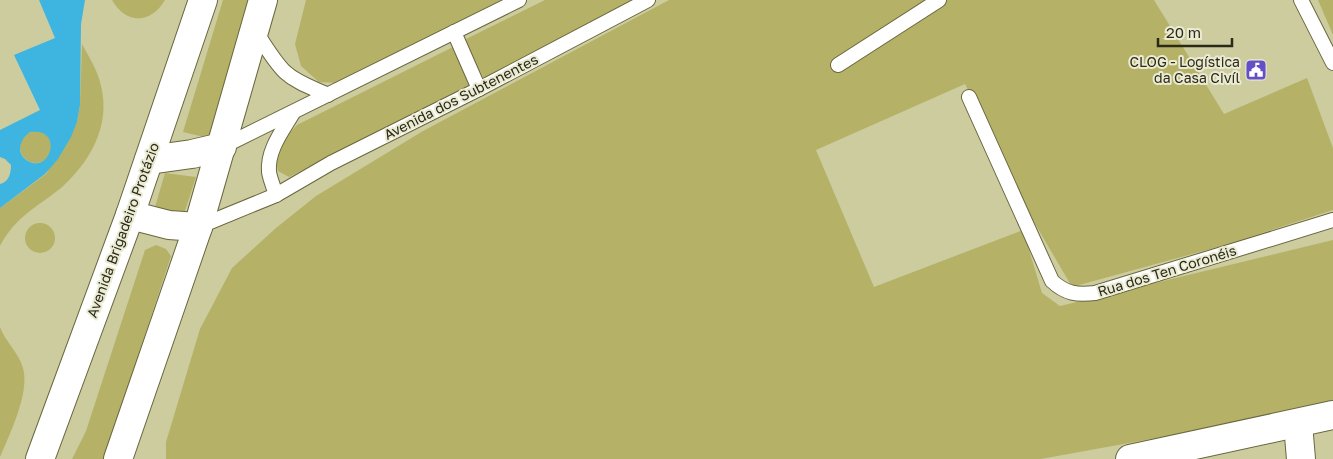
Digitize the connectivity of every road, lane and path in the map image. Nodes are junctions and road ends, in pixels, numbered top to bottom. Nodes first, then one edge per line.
1 (203, 0) edge
2 (263, 0) edge
3 (519, 0) edge
4 (648, 0) edge
5 (939, 0) edge
6 (1301, 0) edge
7 (255, 30) junction
8 (454, 32) junction
9 (1333, 63) edge
10 (838, 65) dead end
11 (478, 89) junction
12 (328, 95) junction
13 (969, 97) dead end
14 (293, 112) junction
15 (222, 147) junction
16 (148, 160) junction
17 (276, 195) junction
18 (130, 216) junction
19 (1333, 220) edge
20 (198, 227) junction
21 (1333, 415) edge
22 (1298, 424) junction
23 (129, 425) junction
24 (40, 459) edge
25 (118, 459) edge
26 (141, 459) edge
27 (1130, 459) edge
28 (1301, 459) edge

1 - 16 main road, Avenida Brigadeiro Protázio
2 - 7 main road
3 - 8 lane
4 - 11 lane, Avenida dos Subtenentes
5 - 10 lane
6 - 9 lane
7 - 12 lane
7 - 15 main road
8 - 11 lane
8 - 12 lane
11 - 17 lane, Avenida dos Subtenentes
12 - 14 lane
13 - 19 lane, Rua dos Ten Coronéis
14 - 15 lane
14 - 17 lane
15 - 16 main road
15 - 20 main road
16 - 18 main road, Avenida Brigadeiro Protázio
17 - 20 lane, Avenida dos Subtenentes
18 - 20 main road
18 - 24 main road, Avenida Brigadeiro Protázio
20 - 23 main road
21 - 22 main road
22 - 27 main road
22 - 28 main road
23 - 25 main road
23 - 26 main road

